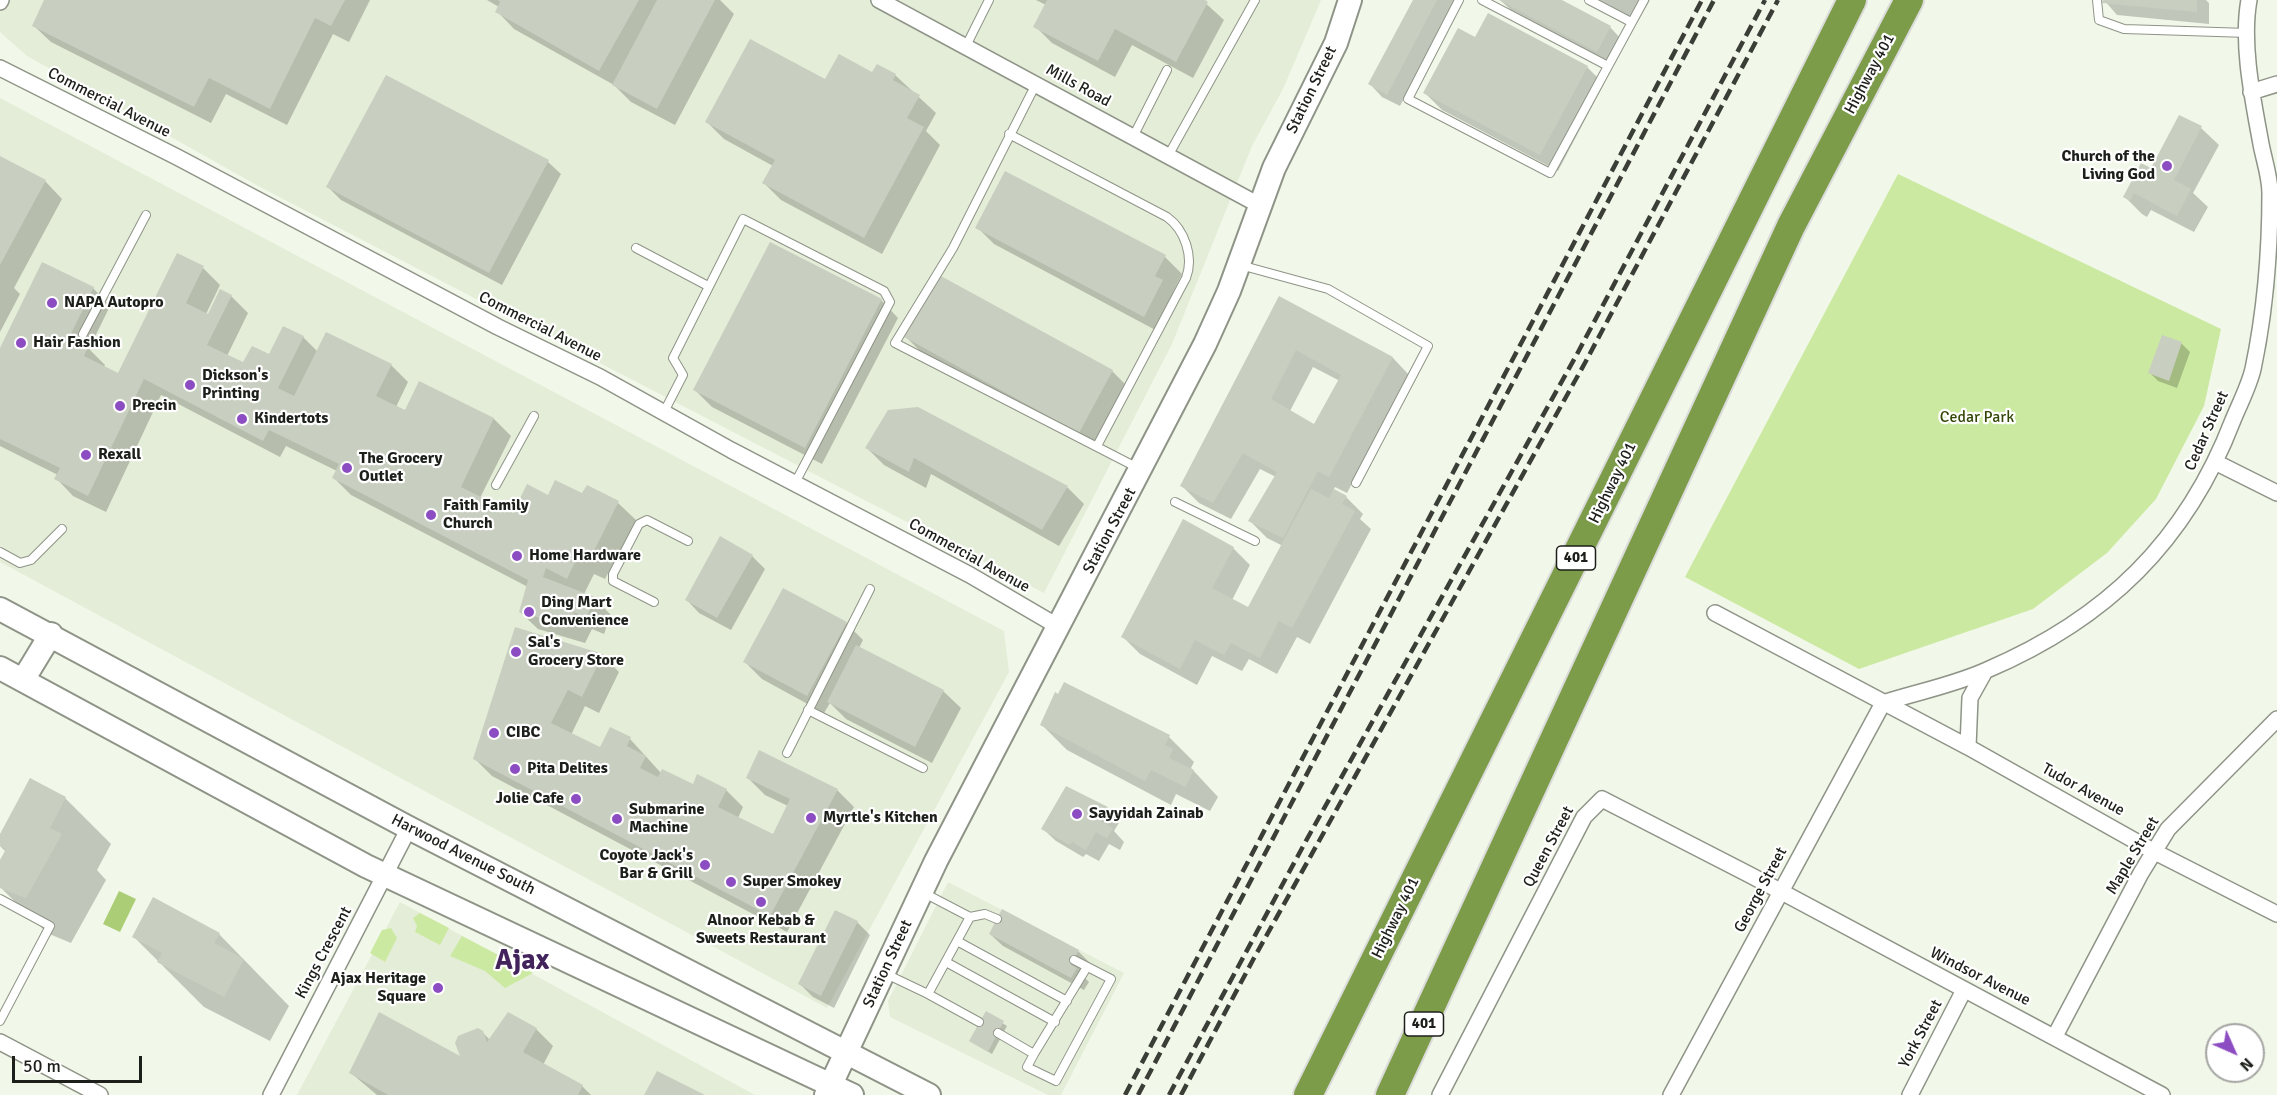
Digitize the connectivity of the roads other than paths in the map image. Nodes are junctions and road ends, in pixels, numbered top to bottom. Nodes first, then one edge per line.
1 (879, 0) edge
2 (989, 0) edge
3 (1255, 0) edge
4 (1350, 0) edge
5 (1459, 0) edge
6 (1482, 0) edge
7 (1589, 0) edge
8 (1644, 0) edge
9 (1852, 0) edge
10 (1909, 0) edge
11 (2097, 0) edge
12 (2249, 0) edge
13 (1631, 22) junction
14 (2248, 33) junction
15 (966, 46) junction
16 (1608, 66) junction
17 (0, 68) edge
18 (1167, 70) dead end
19 (1036, 84) junction
20 (2277, 84) edge
21 (2251, 92) junction
22 (1010, 134) junction
23 (1133, 137) junction
24 (1167, 157) junction
25 (1259, 206) junction
26 (146, 215) dead end
27 (636, 248) dead end
28 (1238, 264) junction
29 (708, 286) junction
30 (83, 334) dead end
31 (664, 412) junction
32 (534, 416) dead end
33 (1097, 446) junction
34 (2217, 463) junction
35 (1142, 470) junction
36 (795, 483) junction
37 (1356, 483) dead end
38 (496, 485) dead end
39 (2277, 493) edge
40 (1175, 502) dead end
41 (62, 529) dead end
42 (688, 541) dead end
43 (1255, 541) dead end
44 (0, 552) edge
45 (870, 589) dead end
46 (654, 602) dead end
47 (0, 609) edge
48 (1715, 613) dead end
49 (1059, 627) junction
50 (51, 634) junction
51 (0, 668) edge
52 (1985, 671) junction
53 (23, 680) junction
54 (1883, 703) junction
55 (808, 710) junction
56 (2277, 720) edge
57 (1968, 747) junction
58 (787, 753) dead end
59 (923, 768) dead end
60 (409, 828) junction
61 (2154, 851) junction
62 (384, 875) junction
63 (922, 892) junction
64 (1781, 892) junction
65 (0, 899) edge
66 (2277, 914) edge
67 (970, 918) junction
68 (996, 919) dead end
69 (957, 941) junction
70 (1074, 960) dead end
71 (946, 962) junction
72 (1087, 967) junction
73 (884, 974) junction
74 (1965, 990) junction
75 (928, 994) junction
76 (1067, 1001) junction
77 (0, 1021) edge
78 (979, 1022) dead end
79 (1055, 1022) junction
80 (998, 1033) dead end
81 (2055, 1036) junction
82 (0, 1042) edge
83 (846, 1052) junction
84 (1034, 1054) junction
85 (828, 1090) edge
86 (2155, 1093) edge
87 (100, 1095) edge
88 (271, 1095) edge
89 (852, 1095) edge
90 (929, 1095) edge
91 (1308, 1095) edge
92 (1390, 1095) edge
93 (1440, 1095) edge
94 (1671, 1095) edge
95 (1910, 1095) edge

1 - 15 street, Mills Road
2 - 15 lane
3 - 24 lane
4 - 25 main road, Station Street
5 - 16 lane
6 - 16 lane
7 - 13 lane
8 - 13 lane
9 - 91 highway, Highway 401 / 401
10 - 92 highway, Highway 401 / 401
11 - 14 lane
12 - 14 street, Cedar Street
13 - 16 lane
14 - 21 street, Cedar Street
15 - 19 street, Mills Road
17 - 31 street, Commercial Avenue
18 - 23 lane
19 - 22 lane
19 - 23 street, Mills Road
20 - 21 street
21 - 34 street, Cedar Street
22 - 33 lane
22 - 33 lane
23 - 24 street, Mills Road
24 - 25 street, Mills Road
25 - 28 main road, Station Street
26 - 30 lane
27 - 29 lane
28 - 35 main road, Station Street
28 - 37 lane
29 - 31 lane
29 - 36 lane
31 - 36 street, Commercial Avenue
32 - 38 lane
33 - 35 lane
34 - 39 street
34 - 52 street, Cedar Street
35 - 49 main road, Station Street
36 - 49 street, Commercial Avenue
40 - 43 lane
41 - 44 lane
42 - 46 lane
45 - 55 lane
47 - 50 main road, Harwood Avenue South
48 - 54 street, Tudor Avenue
49 - 63 main road, Station Street
50 - 53 main road
50 - 60 main road, Harwood Avenue South
51 - 53 main road
52 - 54 street, Cedar Street
52 - 57 street
53 - 62 main road
54 - 57 street, Tudor Avenue
54 - 64 street, George Street
55 - 58 lane
55 - 59 lane
56 - 61 street, Maple Street
57 - 61 street, Tudor Avenue
60 - 62 street, Kings Crescent
60 - 83 main road, Harwood Avenue South
61 - 66 street, Tudor Avenue
61 - 81 street, Maple Street
62 - 85 main road
62 - 88 street, Kings Crescent
63 - 67 lane
63 - 73 main road, Station Street
64 - 74 street, Windsor Avenue
64 - 93 street, Queen Street
64 - 94 street, George Street
65 - 77 lane
67 - 68 lane
67 - 69 lane
69 - 71 lane
69 - 76 lane
70 - 72 lane
71 - 75 lane
71 - 79 lane
72 - 76 lane
72 - 84 lane
73 - 75 lane
73 - 83 main road, Station Street
74 - 81 street, Windsor Avenue
74 - 95 street, York Street
75 - 78 lane
76 - 79 lane
79 - 84 lane
80 - 84 lane
81 - 86 street, Windsor Avenue
82 - 87 street
83 - 85 main road, Station Street
83 - 90 main road, Harwood Avenue South
85 - 89 main road

